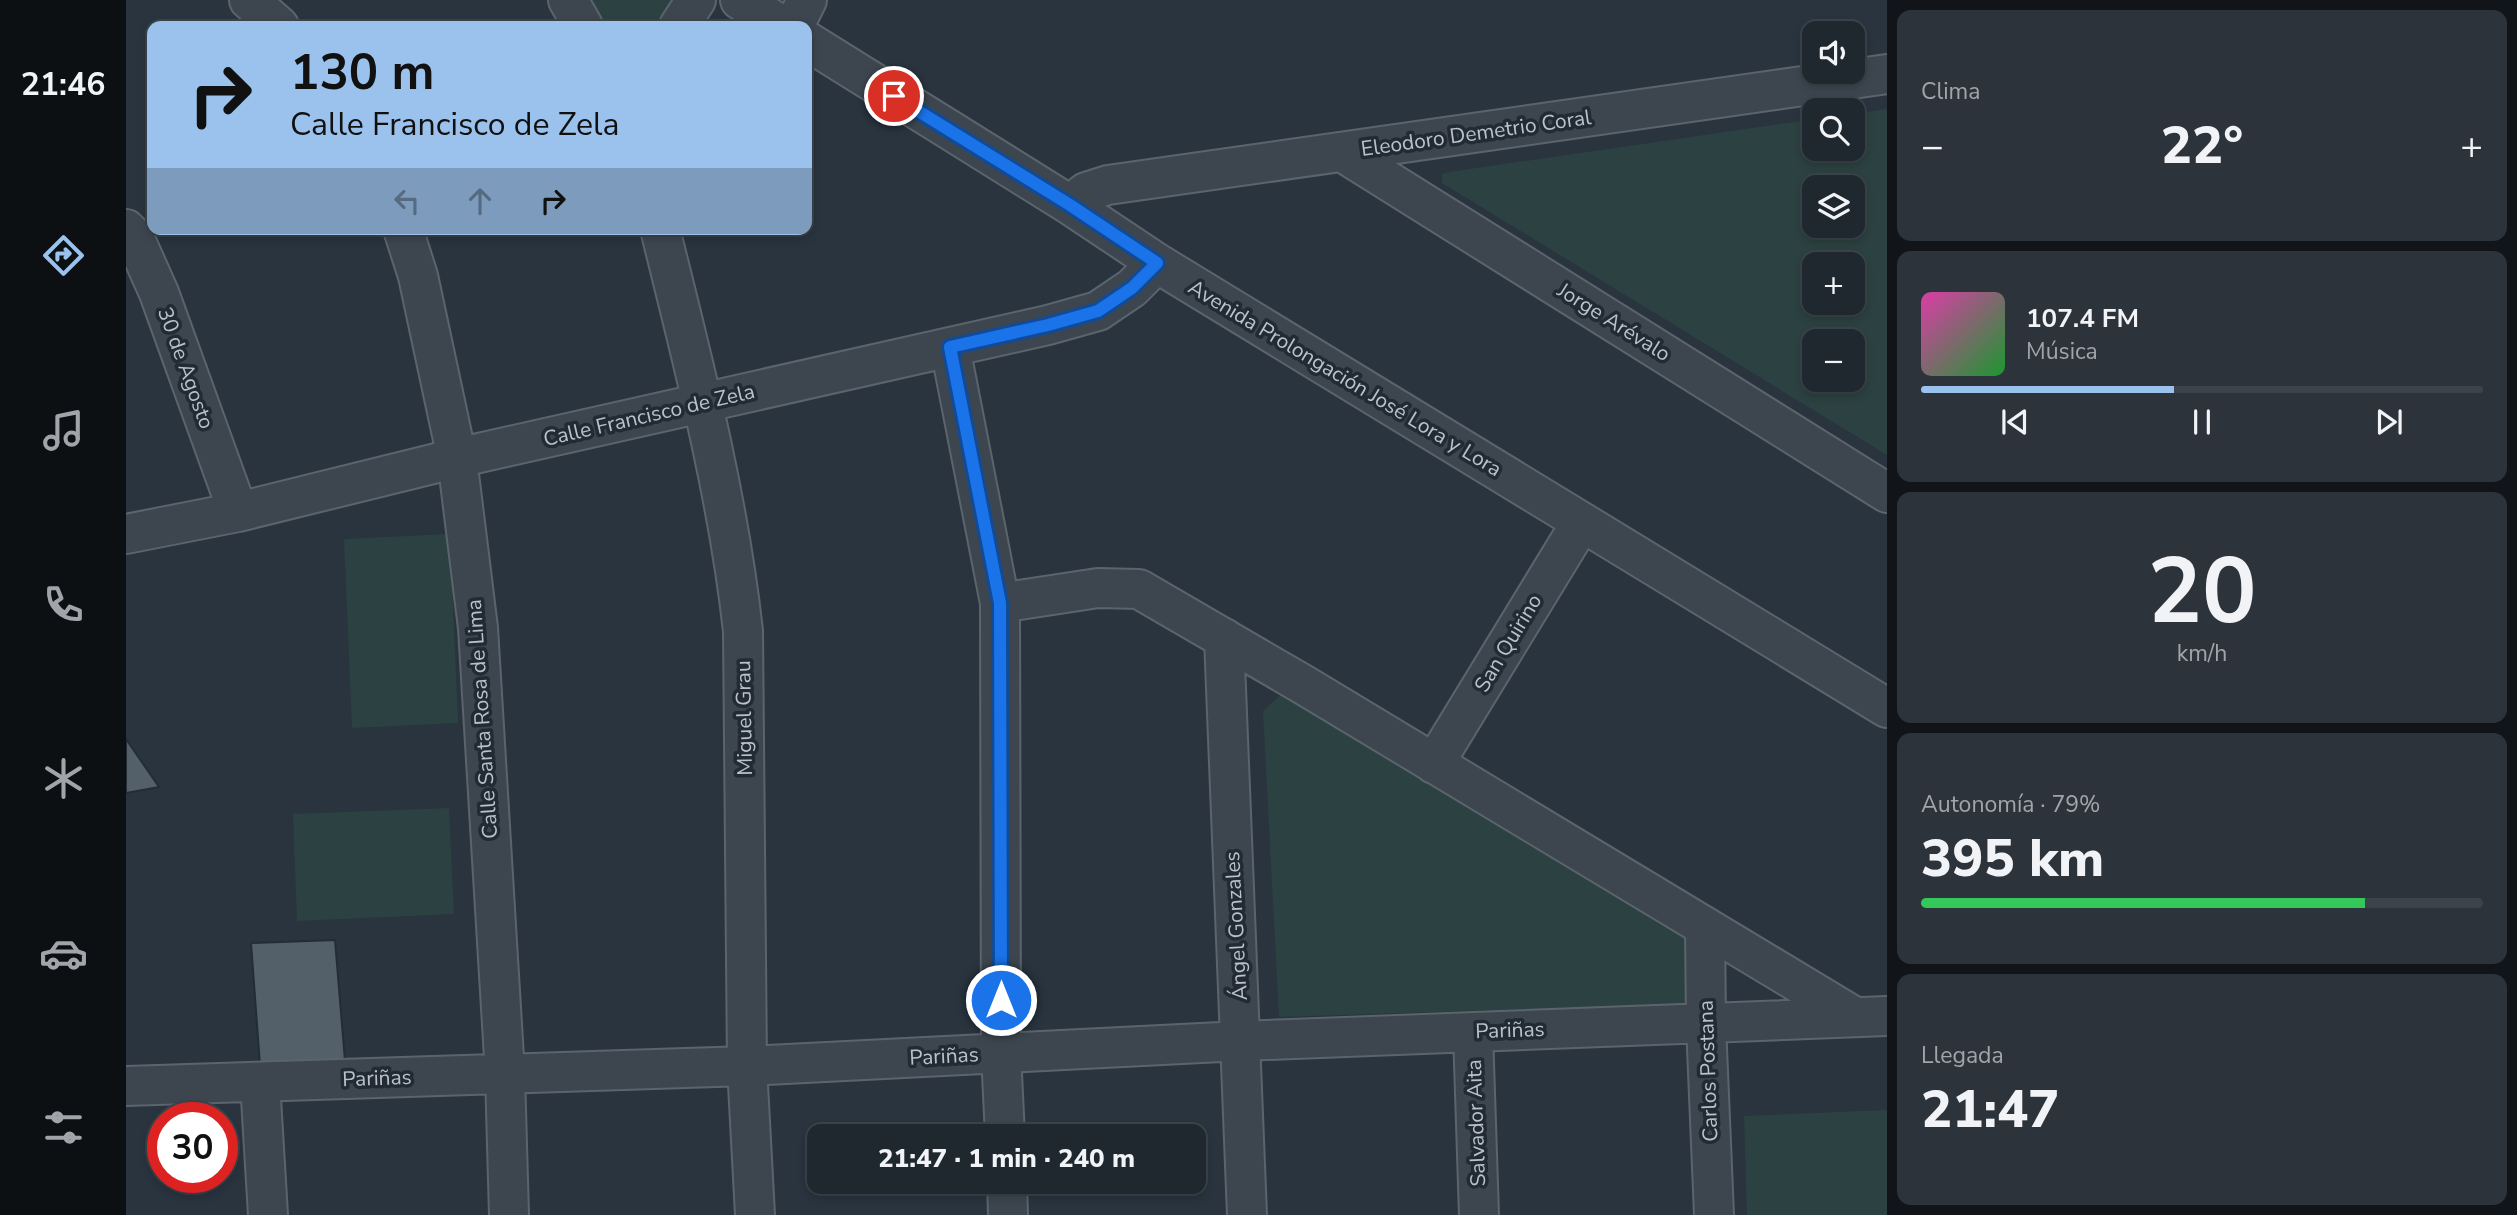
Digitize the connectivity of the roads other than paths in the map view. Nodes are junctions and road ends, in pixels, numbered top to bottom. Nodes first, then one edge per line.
1 (249, 0) edge
2 (568, 0) edge
3 (696, 0) edge
4 (740, 0) edge
5 (807, 0) edge
6 (273, 21) edge
7 (580, 21) edge
8 (681, 21) edge
9 (775, 21) edge
10 (796, 21) edge
11 (812, 44) edge
12 (1887, 74) edge
13 (1342, 152) junction
14 (1070, 205) junction
15 (126, 229) edge
16 (405, 235) edge
17 (661, 235) edge
18 (1157, 263) junction
19 (950, 347) junction
20 (703, 403) junction
21 (457, 458) junction
22 (1887, 493) edge
23 (238, 512) junction
24 (1581, 523) junction
25 (126, 534) edge
26 (1000, 603) junction
27 (1224, 638) junction
28 (1887, 708) edge
29 (1434, 764) junction
30 (1705, 927) junction
31 (1871, 1016) edge
32 (1706, 1024) junction
33 (1473, 1032) junction
34 (1241, 1041) junction
35 (1001, 1053) junction
36 (747, 1066) junction
37 (505, 1074) junction
38 (260, 1082) junction
39 (126, 1086) edge
40 (1004, 1124) edge
41 (1007, 1194) edge
42 (268, 1215) edge
43 (509, 1215) edge
44 (755, 1215) edge
45 (1008, 1215) edge
46 (1247, 1215) edge
47 (1479, 1215) edge
48 (1714, 1215) edge

1 - 6 street
2 - 7 street
3 - 8 street
4 - 9 street
5 - 10 street
11 - 14 street, Avenida Prolongación José Lora y Lora
12 - 13 street, Eleodoro Demetrio Coral
13 - 14 street, Eleodoro Demetrio Coral
13 - 22 street, Jorge Arévalo
14 - 18 street, Avenida Prolongación José Lora y Lora
15 - 23 street, 30 de Agosto
16 - 21 street, Calle Santa Rosa de Lima
17 - 20 street, Miguel Grau
18 - 19 street, Calle Francisco de Zela
18 - 24 street, Avenida Prolongación José Lora y Lora
19 - 20 street, Calle Francisco de Zela
19 - 26 street
20 - 21 street, Calle Francisco de Zela
20 - 36 street, Miguel Grau
21 - 23 street, Calle Francisco de Zela
21 - 37 street, Calle Santa Rosa de Lima
23 - 25 street, Calle Francisco de Zela
24 - 28 street, Avenida Prolongación José Lora y Lora
24 - 29 street, San Quirino
26 - 27 street
26 - 35 street
27 - 29 street
27 - 34 street, Ángel Gonzales
29 - 30 street
30 - 31 street
30 - 32 street, Carlos Postana
31 - 32 street, Pariñas
32 - 33 street, Pariñas
32 - 48 street, Carlos Postana
33 - 34 street, Pariñas
33 - 47 street, Salvador Aita
34 - 35 street, Pariñas
34 - 46 street, Ángel Gonzales
35 - 36 street, Pariñas
35 - 40 street
36 - 37 street, Pariñas
36 - 44 street, Miguel Grau
37 - 38 street, Pariñas
37 - 43 street, Calle Santa Rosa de Lima
38 - 39 street, Pariñas
38 - 42 street
41 - 45 street

